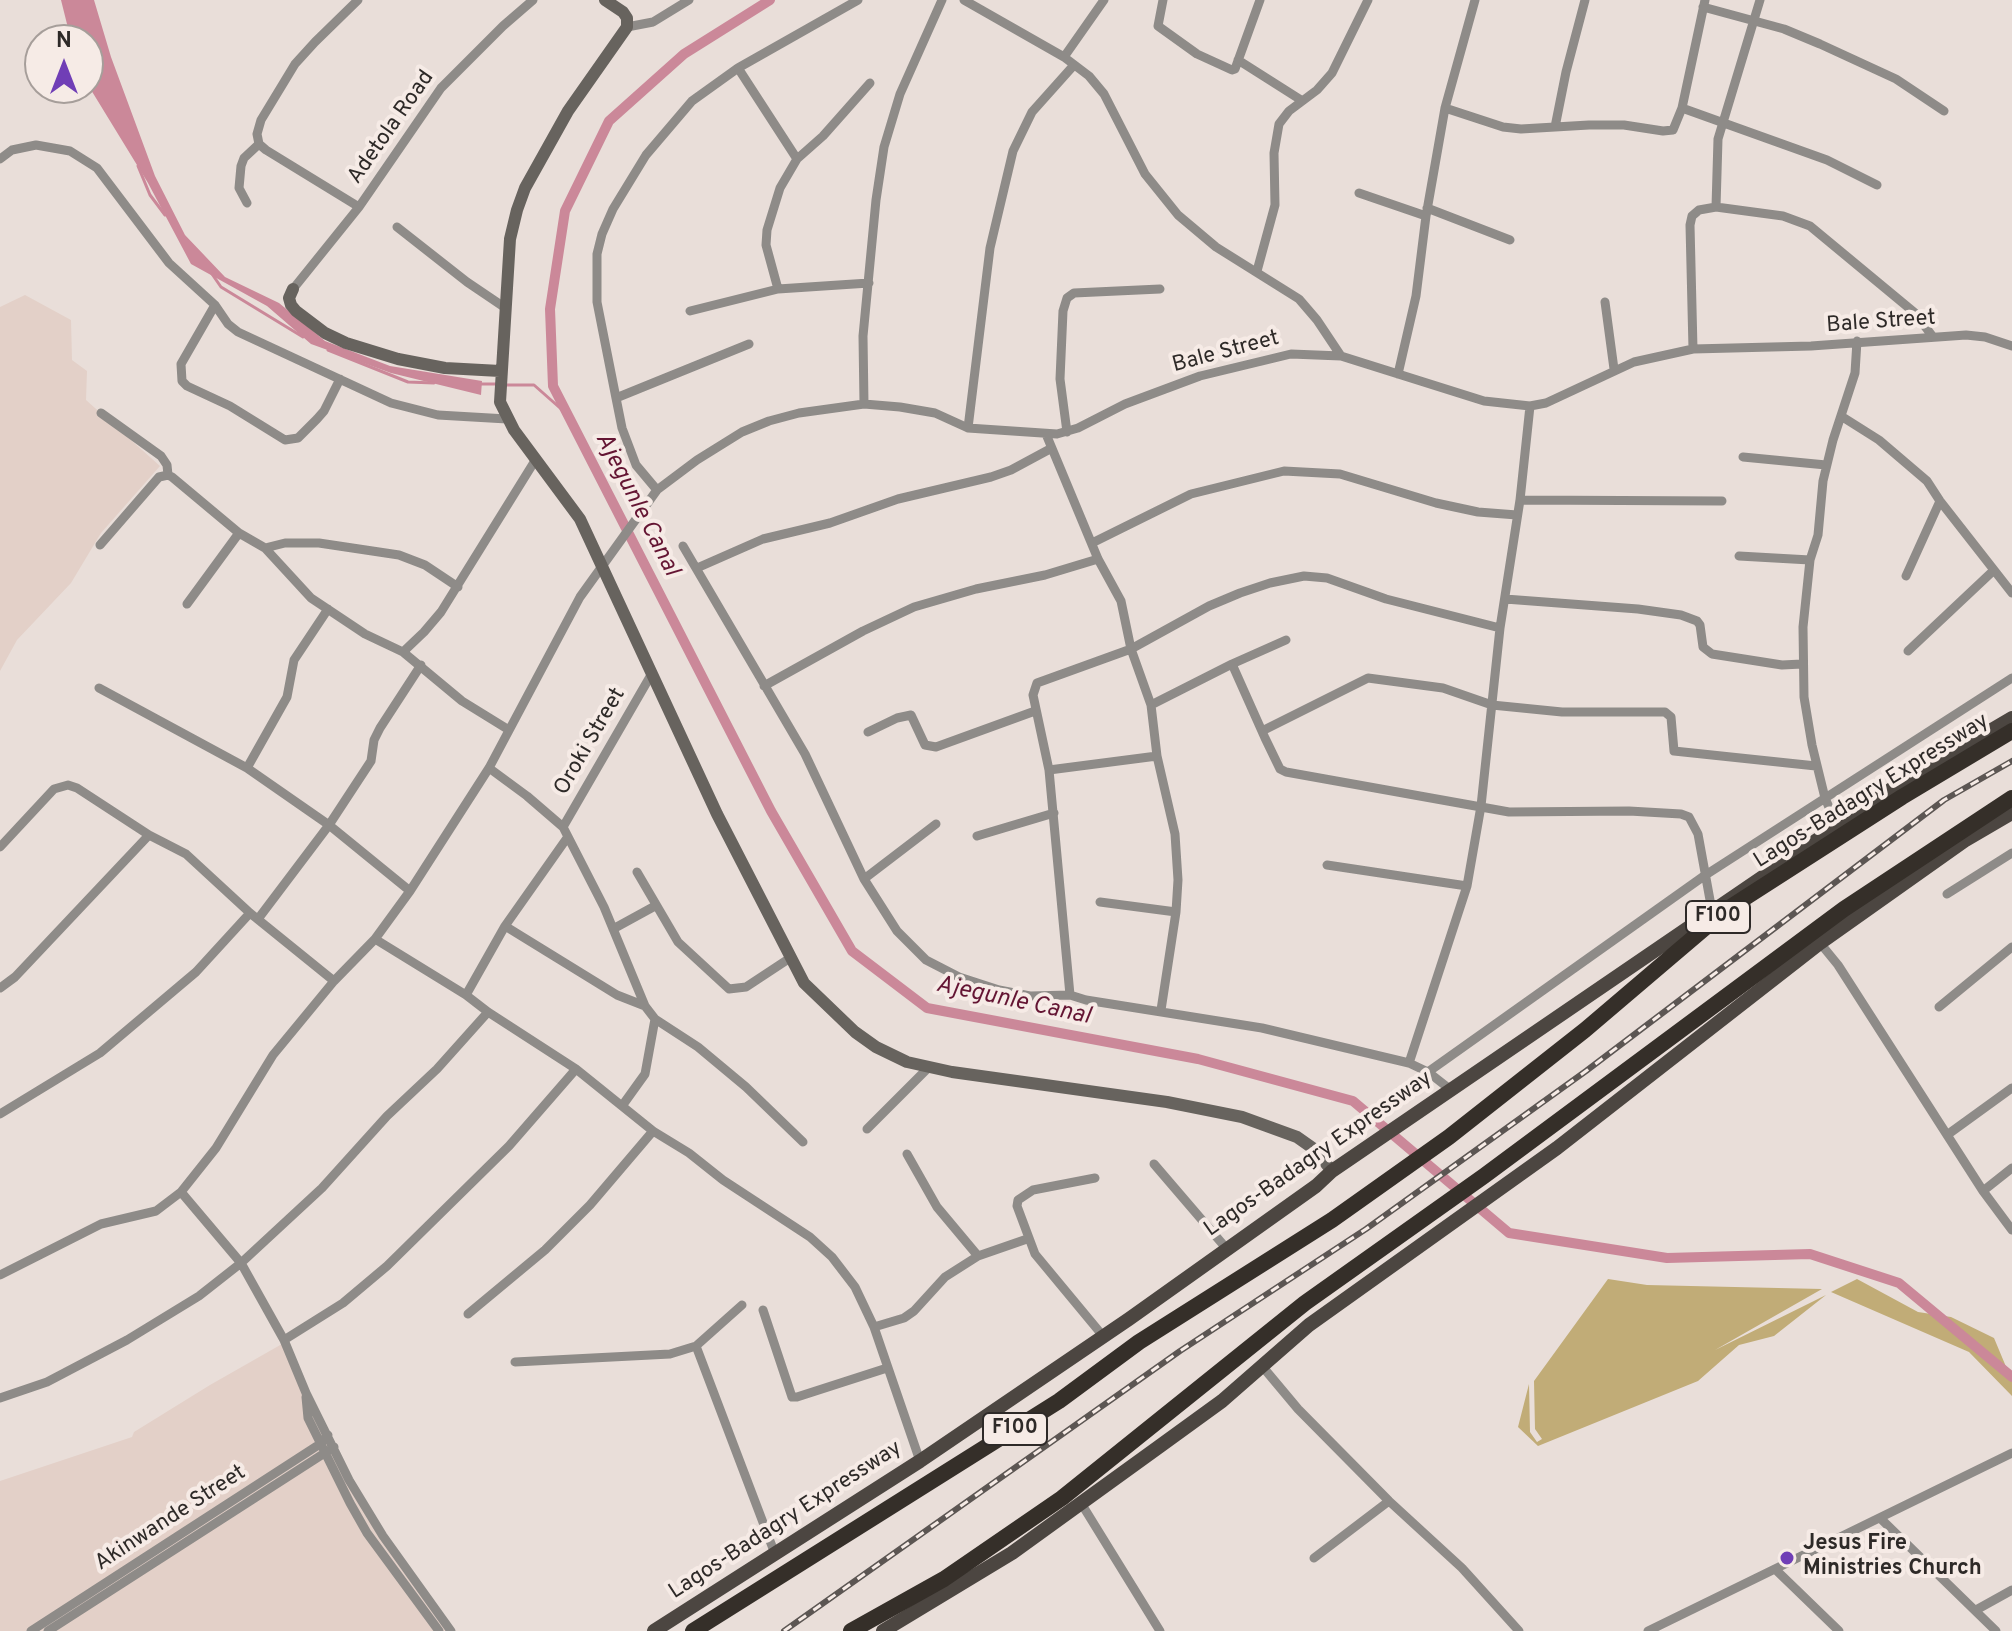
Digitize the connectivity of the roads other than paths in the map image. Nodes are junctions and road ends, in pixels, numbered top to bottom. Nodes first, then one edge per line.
1 (358, 0) edge
2 (533, 0) edge
3 (605, 0) edge
4 (689, 0) edge
5 (858, 0) edge
6 (942, 0) edge
7 (964, 0) edge
8 (1104, 0) edge
9 (1163, 0) edge
10 (1260, 0) edge
11 (1368, 0) edge
12 (1475, 0) edge
13 (1585, 0) edge
14 (1760, 0) edge
15 (1704, 4) edge
16 (1755, 21) junction
17 (627, 27) junction
18 (1064, 57) junction
19 (1238, 60) junction
20 (1074, 65) junction
21 (738, 68) junction
22 (870, 83) dead end
23 (1301, 100) junction
24 (1445, 108) junction
25 (1682, 108) junction
26 (1944, 111) dead end
27 (1722, 121) junction
28 (1555, 127) junction
29 (259, 144) junction
30 (0, 159) edge
31 (797, 159) junction
32 (1877, 185) dead end
33 (1359, 193) dead end
34 (247, 203) dead end
35 (359, 207) junction
36 (1716, 207) junction
37 (1426, 212) junction
38 (397, 227) dead end
39 (1510, 240) dead end
40 (1257, 271) junction
41 (869, 283) junction
42 (293, 289) joint
43 (778, 289) junction
44 (1160, 289) dead end
45 (1605, 302) dead end
46 (215, 305) junction
47 (504, 307) junction
48 (690, 311) dead end
49 (1933, 337) junction
50 (1857, 341) junction
51 (749, 344) dead end
52 (2012, 346) edge
53 (1693, 349) junction
54 (1341, 356) junction
55 (1614, 369) junction
56 (1398, 374) junction
57 (500, 377) junction
58 (340, 379) junction
59 (616, 398) junction
60 (864, 404) junction
61 (1530, 406) junction
62 (101, 413) dead end
63 (1841, 416) junction
64 (507, 419) junction
65 (968, 428) junction
66 (1067, 432) junction
67 (1046, 434) junction
68 (1050, 449) junction
69 (1743, 457) dead end
70 (536, 459) junction
71 (1826, 465) junction
72 (168, 475) junction
73 (657, 490) junction
74 (1520, 500) junction
75 (1722, 501) dead end
76 (1940, 501) junction
77 (1517, 515) junction
78 (239, 533) junction
79 (1092, 543) junction
80 (100, 545) dead end
81 (683, 546) dead end
82 (265, 548) junction
83 (1739, 556) dead end
84 (1098, 559) junction
85 (1810, 560) junction
86 (605, 562) junction
87 (697, 568) junction
88 (1993, 571) junction
89 (1906, 576) dead end
90 (458, 587) junction
91 (2012, 593) edge
92 (1505, 599) junction
93 (187, 604) dead end
94 (328, 609) junction
95 (1500, 628) junction
96 (1286, 640) dead end
97 (1131, 649) junction
98 (1908, 651) dead end
99 (403, 652) junction
100 (1232, 664) junction
101 (1802, 664) junction
102 (421, 665) junction
103 (651, 675) junction
104 (2012, 678) edge
105 (764, 686) junction
106 (99, 688) dead end
107 (1151, 705) junction
108 (1492, 705) junction
109 (1035, 711) junction
110 (2012, 718) edge
111 (509, 730) junction
112 (1262, 731) junction
113 (2012, 731) edge
114 (868, 732) dead end
115 (1157, 756) junction
116 (1816, 766) junction
117 (247, 768) junction
118 (489, 768) junction
119 (1049, 770) junction
120 (1825, 798) junction
121 (2012, 798) edge
122 (1481, 806) junction
123 (1054, 813) junction
124 (2010, 819) edge
125 (936, 824) dead end
126 (329, 825) junction
127 (1837, 826) junction
128 (563, 827) junction
129 (149, 835) junction
130 (977, 836) dead end
131 (567, 838) junction
132 (0, 847) edge
133 (2012, 853) edge
134 (1327, 865) dead end
135 (637, 872) dead end
136 (1704, 876) junction
137 (864, 879) junction
138 (1467, 886) junction
139 (410, 891) junction
140 (1947, 894) dead end
141 (1100, 902) dead end
142 (655, 906) junction
143 (1712, 911) junction
144 (1176, 912) junction
145 (254, 916) junction
146 (505, 926) junction
147 (613, 929) junction
148 (375, 939) junction
149 (1820, 943) junction
150 (2012, 947) edge
151 (790, 958) junction
152 (334, 981) junction
153 (0, 988) edge
154 (466, 995) junction
155 (1070, 995) junction
156 (645, 1006) junction
157 (1939, 1007) dead end
158 (1161, 1010) junction
159 (488, 1012) junction
160 (655, 1019) junction
161 (1409, 1063) junction
162 (928, 1068) junction
163 (576, 1069) junction
164 (1428, 1072) junction
165 (2012, 1088) edge
166 (1451, 1090) junction
167 (622, 1106) junction
168 (0, 1114) edge
169 (867, 1129) dead end
170 (653, 1131) junction
171 (1947, 1135) junction
172 (803, 1142) dead end
173 (907, 1154) dead end
174 (1154, 1164) dead end
175 (2012, 1168) edge
176 (1332, 1171) junction
177 (1095, 1178) dead end
178 (1983, 1191) junction
179 (181, 1192) junction
180 (2012, 1230) edge
181 (1027, 1239) junction
182 (1226, 1248) junction
183 (978, 1256) junction
184 (241, 1263) junction
185 (0, 1275) edge
186 (742, 1305) dead end
187 (763, 1310) dead end
188 (468, 1314) dead end
189 (874, 1327) junction
190 (1103, 1336) junction
191 (284, 1340) junction
192 (696, 1346) junction
193 (515, 1362) dead end
194 (1262, 1366) junction
195 (887, 1368) junction
196 (306, 1393) junction
197 (0, 1398) edge
198 (328, 1435) junction
199 (334, 1447) junction
200 (322, 1448) junction
201 (2012, 1453) edge
202 (920, 1461) junction
203 (1389, 1501) junction
204 (1081, 1503) junction
205 (1880, 1518) junction
206 (775, 1554) junction
207 (1314, 1558) dead end
208 (1776, 1570) junction
209 (2012, 1590) edge
210 (1976, 1610) junction
211 (31, 1631) edge
212 (48, 1631) edge
213 (439, 1631) edge
214 (451, 1631) edge
215 (654, 1631) edge
216 (693, 1631) edge
217 (851, 1631) edge
218 (883, 1631) edge
219 (1160, 1631) edge
220 (1519, 1631) edge
221 (1648, 1631) edge
222 (1839, 1631) edge
223 (1996, 1631) edge

1 - 29 street
2 - 35 street, Adetola Road
3 - 17 street
4 - 17 street
5 - 21 street
6 - 41 street
7 - 18 street
8 - 18 street
9 - 19 street
10 - 19 street
11 - 23 street
12 - 24 street
13 - 28 street
14 - 16 street
15 - 16 street
15 - 25 street
16 - 26 street
16 - 27 street
17 - 47 street
18 - 20 street
19 - 23 street
20 - 40 street
20 - 65 street
21 - 31 street
21 - 59 street
22 - 31 street
23 - 40 street
24 - 28 street
24 - 37 street
25 - 27 street
25 - 28 street
27 - 32 street
27 - 36 street
29 - 34 street
29 - 35 street
30 - 46 street
31 - 43 street
33 - 37 street
35 - 42 street, Adetola Road
36 - 49 street
36 - 53 street
37 - 39 street
37 - 56 street
38 - 47 street
40 - 54 street
41 - 43 street
41 - 60 street
42 - 57 street
43 - 48 street
44 - 66 street
45 - 55 street
46 - 58 street
46 - 58 street
47 - 57 street
49 - 50 street, Bale Street
49 - 52 street, Bale Street
50 - 53 street, Bale Street
50 - 63 street
51 - 59 street
53 - 55 street, Bale Street
54 - 56 street, Bale Street
54 - 66 street, Bale Street
55 - 61 street, Bale Street
56 - 61 street, Bale Street
57 - 64 street
58 - 64 street
59 - 73 street
60 - 65 street, Bale Street
60 - 73 street, Bale Street
61 - 74 street
62 - 72 street
63 - 71 street
63 - 76 street
64 - 70 street
65 - 67 street, Bale Street
66 - 67 street, Bale Street
67 - 68 street
68 - 79 street
68 - 87 street
69 - 71 street
70 - 86 street
70 - 90 street
71 - 85 street
72 - 78 street
72 - 80 street
73 - 86 street, Bale Street
74 - 75 street
74 - 77 street
76 - 88 street
76 - 89 street
77 - 79 street
77 - 92 street
78 - 82 street
78 - 93 street
79 - 84 street
81 - 87 street
82 - 90 street
82 - 94 street
83 - 85 street
84 - 97 street
84 - 105 street
85 - 101 street
86 - 103 street
86 - 111 street, Bale Street
87 - 105 street
88 - 91 street
88 - 98 street
90 - 99 street
92 - 95 street
92 - 101 street
94 - 99 street
94 - 117 street
95 - 97 street
95 - 108 street
96 - 100 street
97 - 107 street
97 - 109 street
99 - 102 street
100 - 107 street
100 - 112 street
101 - 116 street
102 - 111 street
102 - 126 street
103 - 128 street, Oroki Street
103 - 151 street
104 - 120 street
105 - 137 street
106 - 117 street
107 - 115 street
108 - 112 street
108 - 116 street
108 - 122 street
109 - 114 street
109 - 119 street
110 - 127 main road, Lagos-Badagry Expressway
111 - 118 street, Bale Street
112 - 122 street
113 - 216 highway, Lagos-Badagry Expressway / F100
115 - 119 street
115 - 144 street
116 - 120 street
117 - 126 street
118 - 128 street
118 - 139 street, Bale Street
119 - 123 street
120 - 127 street
120 - 136 street
121 - 217 highway
122 - 136 street
122 - 138 street
123 - 130 street
123 - 155 street
124 - 149 main road
125 - 137 street
126 - 139 street
126 - 145 street
127 - 143 main road, Lagos-Badagry Expressway
128 - 131 street
129 - 132 street
129 - 145 street
129 - 153 street
131 - 146 street
131 - 147 street
133 - 140 street
134 - 138 street
135 - 142 street
136 - 143 street
136 - 164 street
137 - 155 street
138 - 161 street
139 - 148 street, Bale Street
141 - 144 street
142 - 147 street
142 - 151 street
143 - 166 main road, Lagos-Badagry Expressway
144 - 158 street
145 - 152 street
145 - 168 street
146 - 154 street
146 - 156 street
147 - 156 street
148 - 152 street, Bale Street
148 - 154 street
149 - 171 street
149 - 194 main road
150 - 157 street
151 - 162 street
152 - 179 street, Bale Street
154 - 159 street
155 - 158 street
156 - 160 street
158 - 161 street
159 - 163 street
159 - 184 street
160 - 167 street
160 - 172 street
161 - 164 street
162 - 169 street
162 - 176 street
163 - 167 street
163 - 191 street
164 - 166 street
165 - 171 street
166 - 176 main road, Lagos-Badagry Expressway
167 - 170 street
170 - 188 street
170 - 189 street
171 - 178 street
173 - 183 street
174 - 182 street
175 - 178 street
176 - 182 main road, Lagos-Badagry Expressway
177 - 181 street
178 - 180 street
179 - 184 street
179 - 185 street, Bale Street
181 - 183 street
181 - 190 street
182 - 190 main road, Lagos-Badagry Expressway
183 - 189 street
184 - 191 street
184 - 197 street
186 - 192 street
187 - 195 street
189 - 195 street
190 - 202 main road, Lagos-Badagry Expressway
191 - 196 street
192 - 193 street
192 - 206 street
194 - 203 street
194 - 204 main road
195 - 202 street
196 - 198 street
196 - 200 street
198 - 199 street
198 - 200 street, Akinwande Street
199 - 200 street, Akinwande Street
199 - 214 street
200 - 211 street, Akinwande Street
200 - 212 street, Akinwande Street
200 - 213 street
201 - 205 street
202 - 206 main road, Lagos-Badagry Expressway
203 - 207 street
203 - 220 street
204 - 218 main road
204 - 219 street
205 - 208 street
205 - 210 street
206 - 215 main road, Lagos-Badagry Expressway
208 - 221 street
208 - 222 street
209 - 210 street
210 - 223 street

